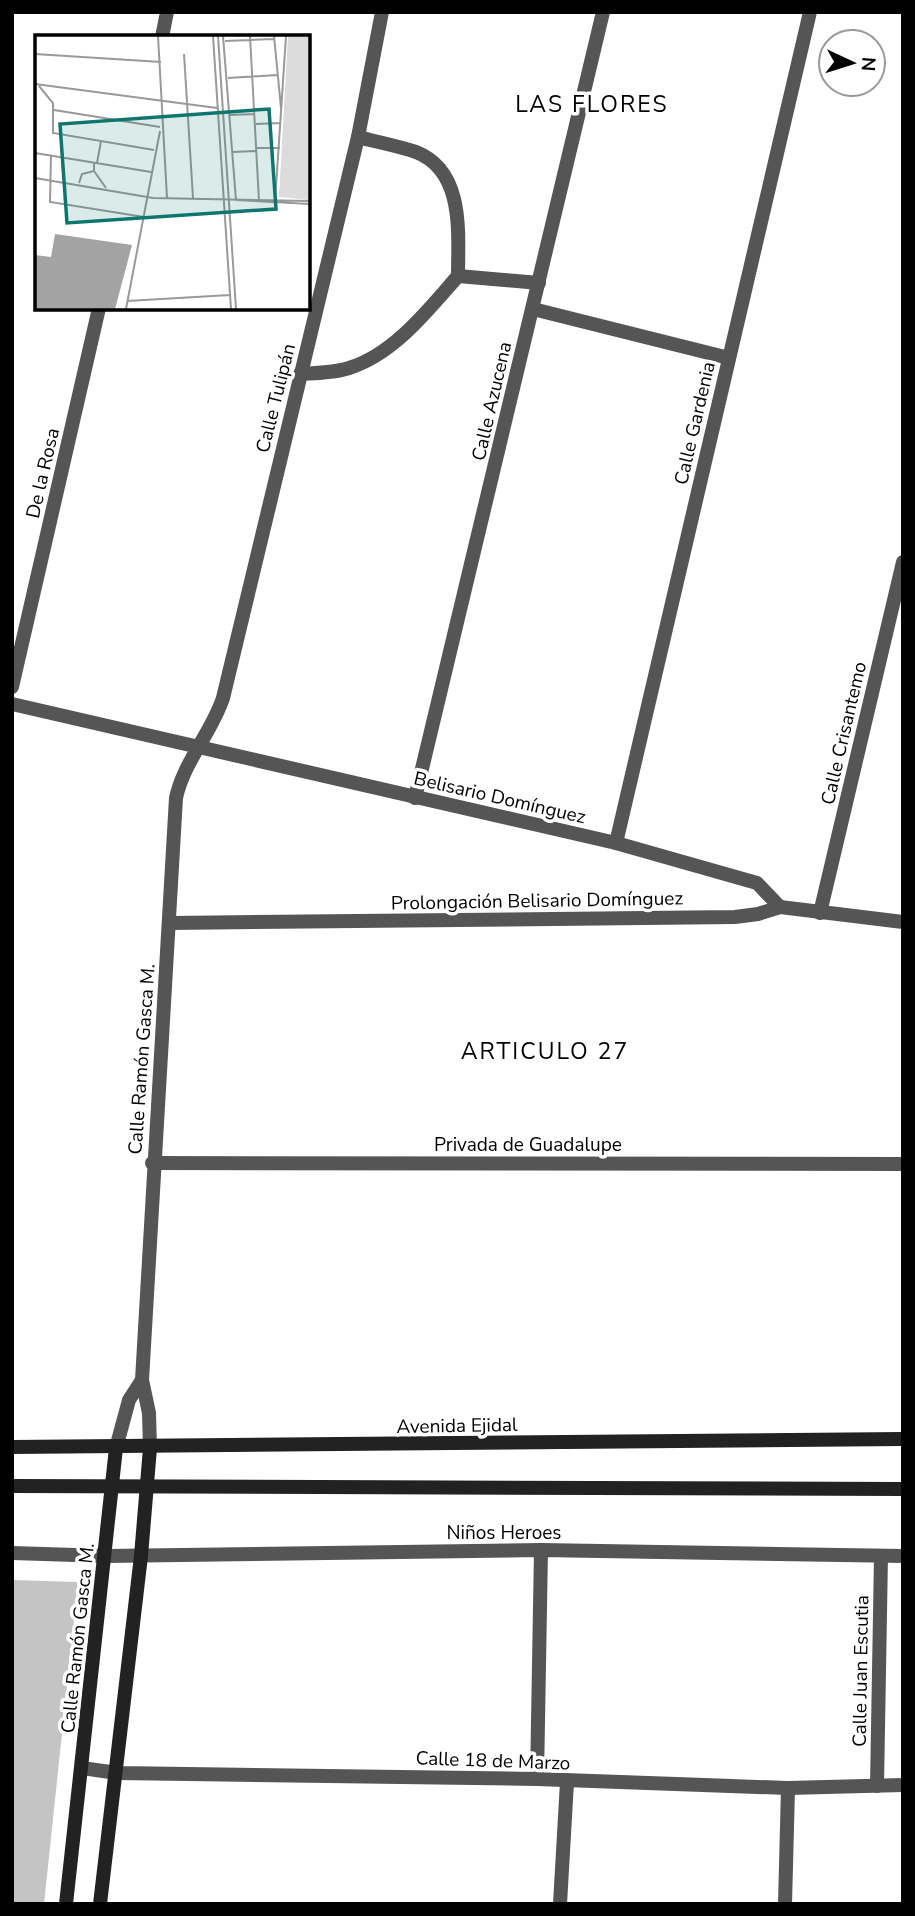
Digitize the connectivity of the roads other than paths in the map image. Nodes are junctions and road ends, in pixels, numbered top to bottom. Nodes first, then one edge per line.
1 (167, 12) edge
2 (382, 12) edge
3 (603, 12) edge
4 (810, 12) edge
5 (162, 35) edge
6 (358, 137) junction
7 (458, 276) junction
8 (539, 283) junction
9 (533, 309) junction
10 (99, 310) edge
11 (729, 358) junction
12 (300, 374) junction
13 (903, 562) edge
14 (12, 687) edge
15 (12, 704) edge
16 (201, 747) junction
17 (415, 798) junction
18 (616, 843) junction
19 (780, 907) junction
20 (820, 913) junction
21 (903, 922) edge
22 (170, 923) junction
23 (152, 1163) junction
24 (903, 1164) edge
25 (142, 1380) junction
26 (903, 1439) edge
27 (12, 1447) edge
28 (116, 1448) junction
29 (150, 1448) junction
30 (114, 1485) junction
31 (147, 1485) junction
32 (12, 1486) edge
33 (903, 1489) edge
34 (541, 1550) junction
35 (12, 1553) edge
36 (106, 1556) junction
37 (141, 1556) junction
38 (881, 1556) junction
39 (903, 1556) edge
40 (82, 1768) junction
41 (117, 1773) junction
42 (537, 1779) junction
43 (567, 1782) junction
44 (903, 1785) edge
45 (877, 1786) junction
46 (788, 1788) junction
47 (66, 1904) edge
48 (100, 1904) edge
49 (560, 1904) edge
50 (785, 1904) edge

1 - 5 street
2 - 6 street, Calle Tulipán
3 - 8 street, Calle Azucena
4 - 11 street, Calle Gardenia
6 - 7 street
6 - 12 street, Calle Tulipán
7 - 8 street
7 - 12 street
8 - 9 street, Calle Azucena
9 - 11 street
9 - 17 street, Calle Azucena
10 - 14 street, De la Rosa
11 - 18 street, Calle Gardenia
12 - 16 street, Calle Tulipán
13 - 20 street, Calle Crisantemo
15 - 16 street, Belisario Domínguez
16 - 17 street, Belisario Domínguez
16 - 22 street, Calle Ramón Gasca M.
17 - 18 street, Belisario Domínguez
18 - 19 street, Belisario Domínguez
19 - 20 street, Prolongación Belisario Domínguez
19 - 22 street, Prolongación Belisario Domínguez
20 - 21 street, Prolongación Belisario Domínguez
22 - 23 street, Calle Ramón Gasca M.
23 - 24 street, Privada de Guadalupe
23 - 25 street, Calle Ramón Gasca M.
25 - 28 street, Calle Ramón Gasca M.
25 - 29 street, Calle Ramón Gasca M.
26 - 29 main road, Avenida Ejidal
27 - 28 main road, Avenida Ejidal
28 - 29 main road, Avenida Ejidal
28 - 30 main road, Calle Ramón Gasca M.
29 - 31 main road, Calle Ramón Gasca M.
30 - 31 main road
30 - 32 main road
30 - 36 main road, Calle Ramón Gasca M.
31 - 33 main road
31 - 37 main road, Calle Ramón Gasca M.
34 - 37 street, Niños Heroes
34 - 38 street, Niños Heroes
34 - 42 street
35 - 36 street, Niños Heroes
36 - 37 street, Niños Heroes
36 - 40 main road, Calle Ramón Gasca M.
37 - 41 main road, Calle Ramón Gasca M.
38 - 39 street, Niños Heroes
38 - 45 street, Calle Juan Escutia
40 - 41 street, Calle 18 de Marzo
40 - 47 main road, Calle Ramón Gasca M.
41 - 42 street, Calle 18 de Marzo
41 - 48 main road, Calle Ramón Gasca M.
42 - 43 street, Calle 18 de Marzo
43 - 46 street, Calle 18 de Marzo
43 - 49 street
44 - 45 street, Calle 18 de Marzo
45 - 46 street, Calle 18 de Marzo
46 - 50 street

